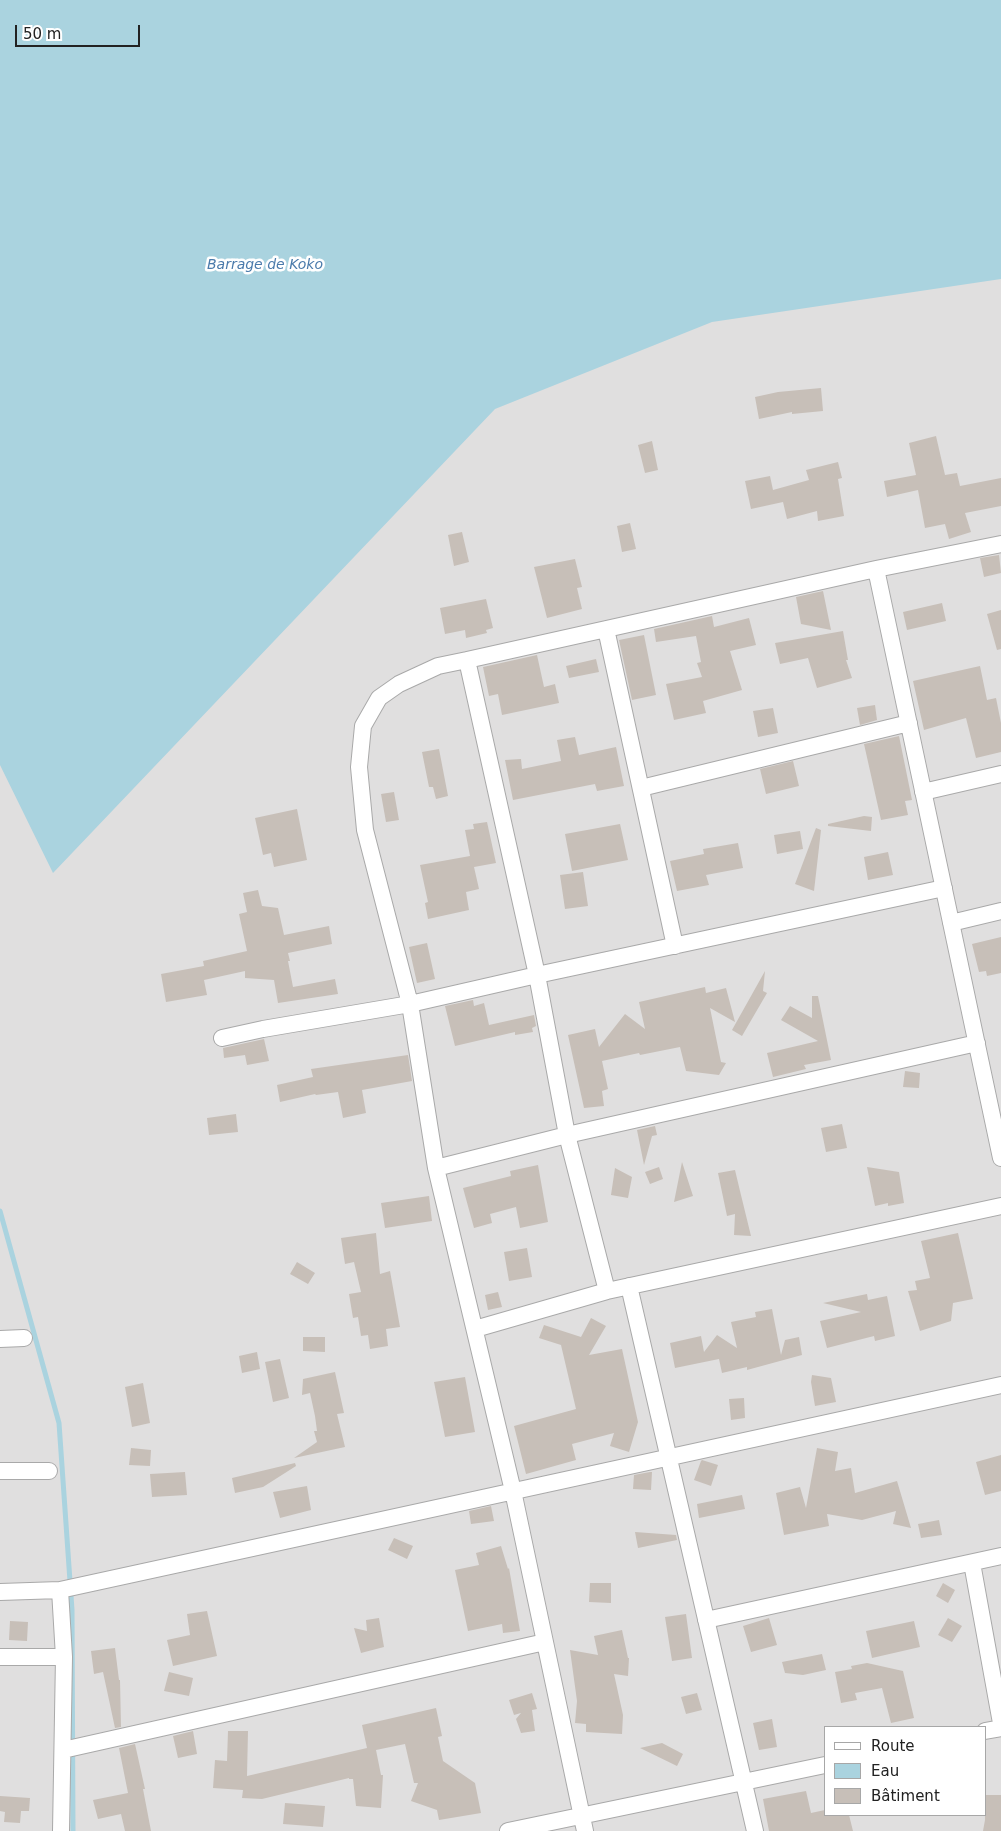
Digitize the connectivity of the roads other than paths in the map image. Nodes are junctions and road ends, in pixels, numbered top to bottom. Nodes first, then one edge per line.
1 (1001, 544) edge
2 (876, 569) junction
3 (606, 629) junction
4 (467, 660) junction
5 (909, 723) junction
6 (1001, 774) edge
7 (641, 788) junction
8 (923, 792) junction
9 (944, 888) junction
10 (1001, 911) edge
11 (951, 923) junction
12 (675, 946) junction
13 (537, 975) junction
14 (410, 1004) junction
15 (222, 1038) dead end
16 (977, 1043) junction
17 (568, 1134) junction
18 (1001, 1158) edge
19 (436, 1168) junction
20 (1001, 1206) edge
21 (629, 1286) junction
22 (607, 1291) junction
23 (475, 1329) junction
24 (24, 1338) dead end
25 (0, 1339) edge
26 (1001, 1385) edge
27 (668, 1456) junction
28 (49, 1470) dead end
29 (0, 1471) edge
30 (513, 1491) junction
31 (1001, 1556) edge
32 (972, 1563) junction
33 (60, 1590) junction
34 (0, 1592) edge
35 (706, 1620) junction
36 (545, 1642) junction
37 (0, 1657) edge
38 (64, 1657) junction
39 (1001, 1723) edge
40 (1001, 1728) edge
41 (986, 1732) edge
42 (63, 1750) junction
43 (824, 1765) edge
44 (744, 1782) junction
45 (582, 1814) junction
46 (61, 1831) edge
47 (508, 1831) edge
48 (586, 1831) edge
49 (755, 1831) edge

1 - 2 street
2 - 3 street
2 - 5 street
3 - 4 street
3 - 7 street
4 - 13 street
4 - 14 street
5 - 7 street
5 - 8 street
6 - 8 street
7 - 12 street
8 - 9 street
9 - 11 street
9 - 12 street
10 - 11 street
11 - 16 street
12 - 13 street
13 - 14 street
13 - 17 street
14 - 15 street
14 - 19 street
16 - 17 street
16 - 18 street
17 - 19 street
17 - 22 street
19 - 23 street
20 - 21 street
21 - 22 street
21 - 27 street
22 - 23 street
23 - 30 street
24 - 25 street
26 - 27 street
27 - 30 street
27 - 35 street
28 - 29 street
30 - 33 street
30 - 36 street
31 - 32 street
32 - 35 street
32 - 39 street
33 - 34 street
33 - 38 street
35 - 44 street
36 - 42 street
36 - 45 street
37 - 38 street
38 - 42 street
40 - 41 street
42 - 46 street
43 - 44 street
44 - 45 street
44 - 49 street
45 - 47 street
45 - 48 street

